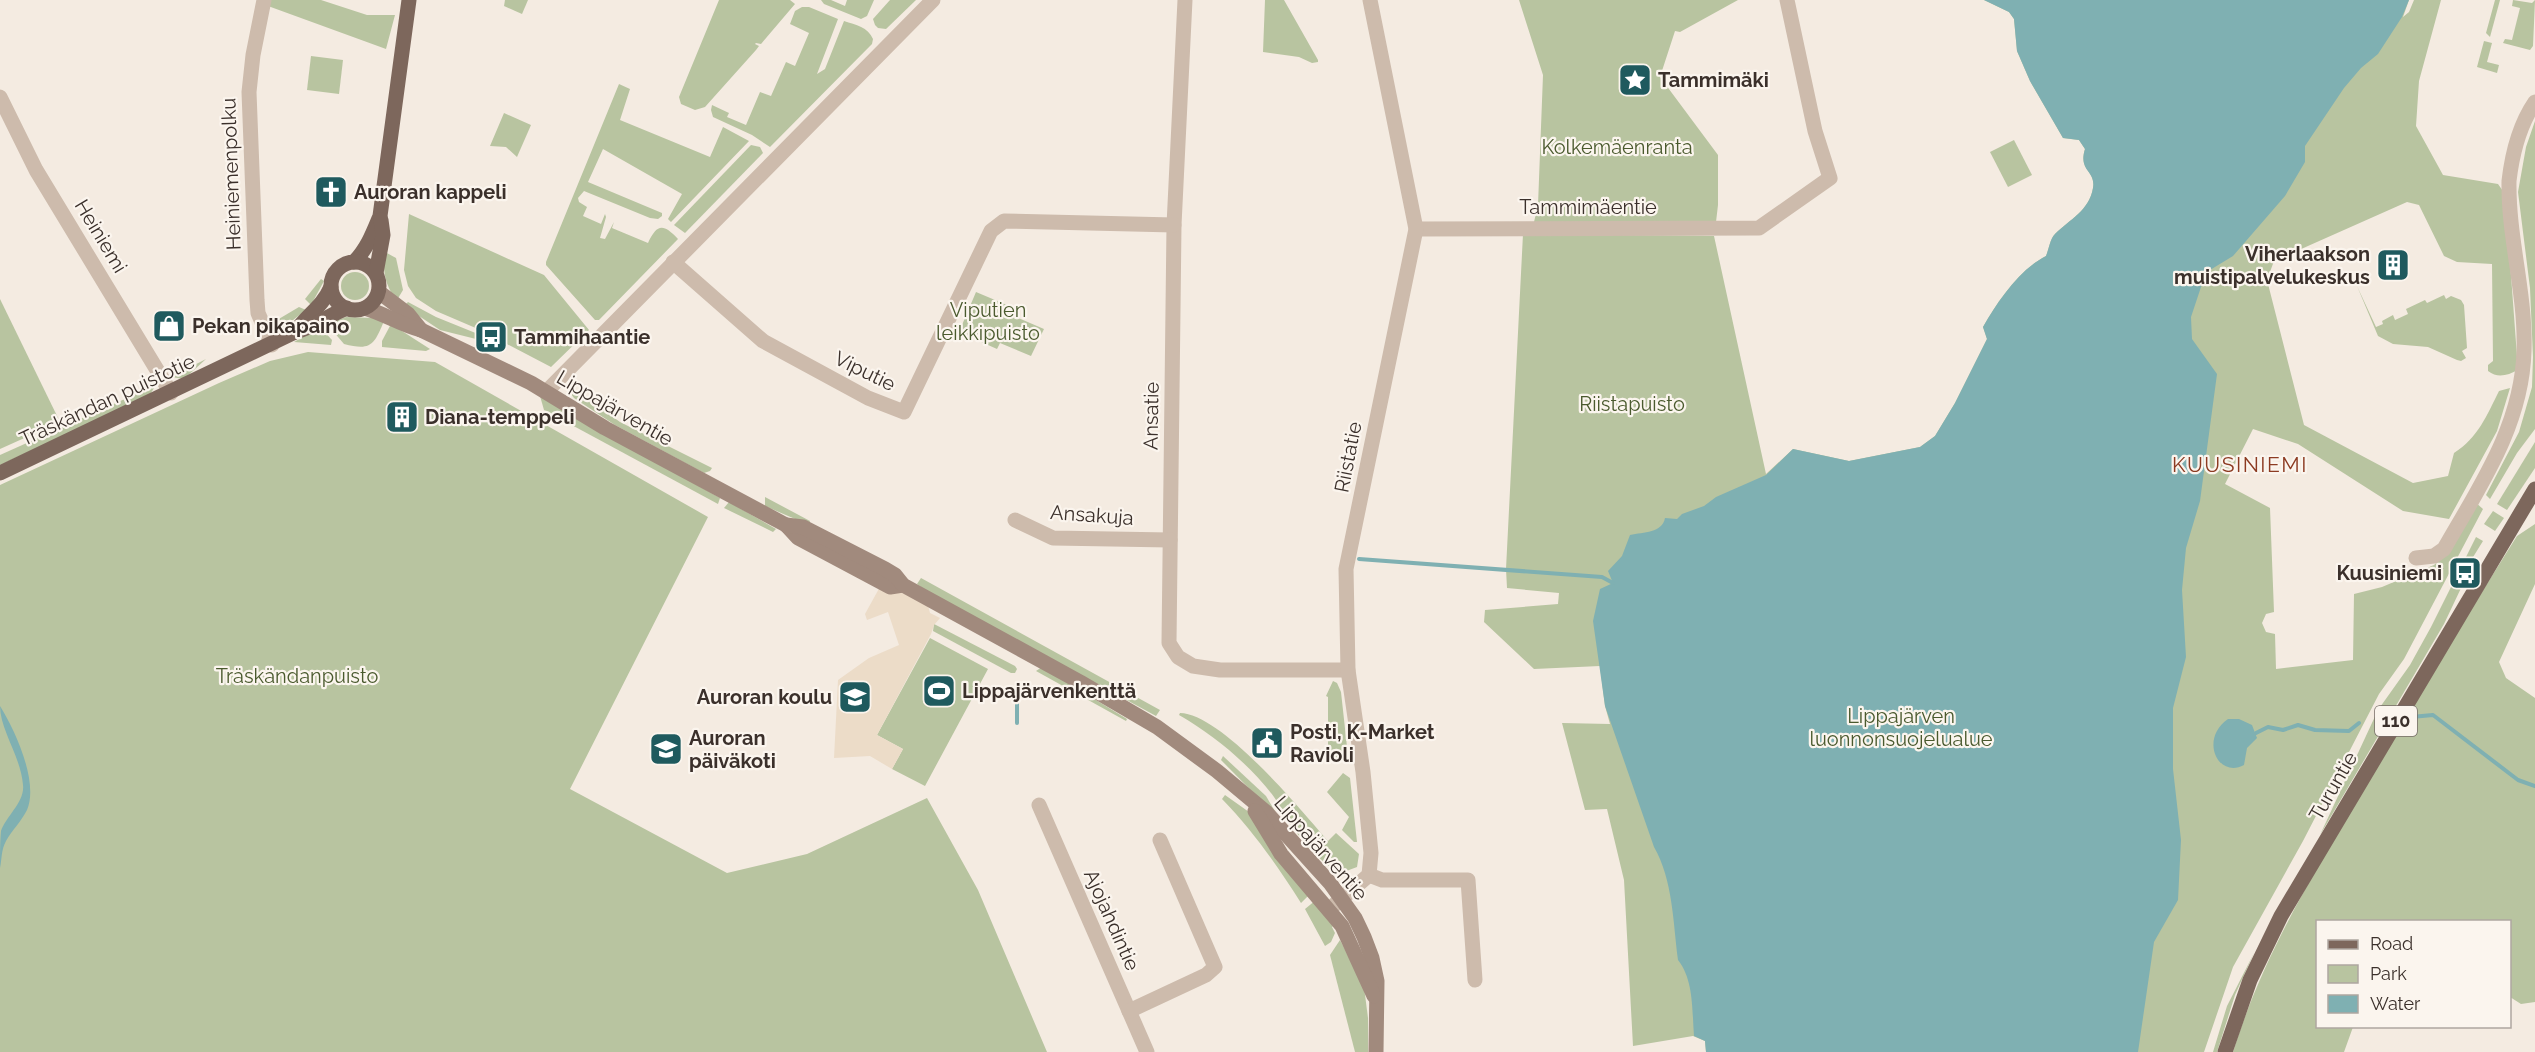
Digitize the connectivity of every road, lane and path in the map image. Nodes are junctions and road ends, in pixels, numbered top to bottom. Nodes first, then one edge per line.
1 (264, 0) edge
2 (409, 0) edge
3 (933, 0) edge
4 (1185, 0) edge
5 (1370, 0) edge
6 (1787, 0) edge
7 (0, 97) edge
8 (2535, 102) edge
9 (380, 216) junction
10 (1174, 225) junction
11 (1416, 229) junction
12 (354, 262) junction
13 (673, 262) junction
14 (376, 273) junction
15 (331, 287) junction
16 (379, 292) junction
17 (347, 308) junction
18 (365, 308) junction
19 (421, 330) junction
20 (296, 332) junction
21 (272, 345) junction
22 (546, 392) junction
23 (171, 393) junction
24 (0, 473) edge
25 (2534, 495) edge
26 (1015, 520) dead end
27 (1170, 540) junction
28 (2415, 558) dead end
29 (1348, 670) junction
30 (1245, 796) junction
31 (1038, 805) dead end
32 (1160, 840) dead end
33 (1369, 875) junction
34 (1342, 899) junction
35 (1329, 909) junction
36 (1475, 981) dead end
37 (1376, 1000) junction
38 (1129, 1011) junction
39 (1147, 1052) edge
40 (1376, 1052) edge
41 (2225, 1052) edge

1 - 21 street, Heiniemenpolku
2 - 9 main road
3 - 13 street
4 - 10 street, Ansatie
5 - 11 street, Riistatie
6 - 11 street, Tammimäentie
7 - 23 street, Heiniemi
8 - 28 street
9 - 12 main road
9 - 14 main road
10 - 13 street, Viputie
10 - 27 street, Ansatie
11 - 29 street, Riistatie
12 - 14 main road
12 - 15 main road
13 - 22 street
14 - 16 main road
15 - 17 main road
15 - 20 main road, Träskändan puistotie
16 - 18 main road
16 - 19 main road, Lippajärventie
17 - 18 main road
17 - 20 main road, Träskändan puistotie
18 - 19 main road, Lippajärventie
19 - 22 main road, Lippajärventie
20 - 21 main road, Träskändan puistotie
21 - 23 main road, Träskändan puistotie
22 - 30 main road, Lippajärventie
23 - 24 main road, Träskändan puistotie
25 - 41 main road, Turuntie / 110
26 - 27 street, Ansakuja
27 - 29 street, Ansatie
29 - 33 street, Riistatie
30 - 34 main road, Lippajärventie
30 - 35 main road, Lippajärventie
31 - 38 street, Ajojahdintie
32 - 38 street
33 - 34 street
33 - 36 street
34 - 35 street
34 - 37 main road, Lippajärventie
35 - 37 main road, Lippajärventie
37 - 40 main road, Lippajärventie
38 - 39 street, Ajojahdintie

